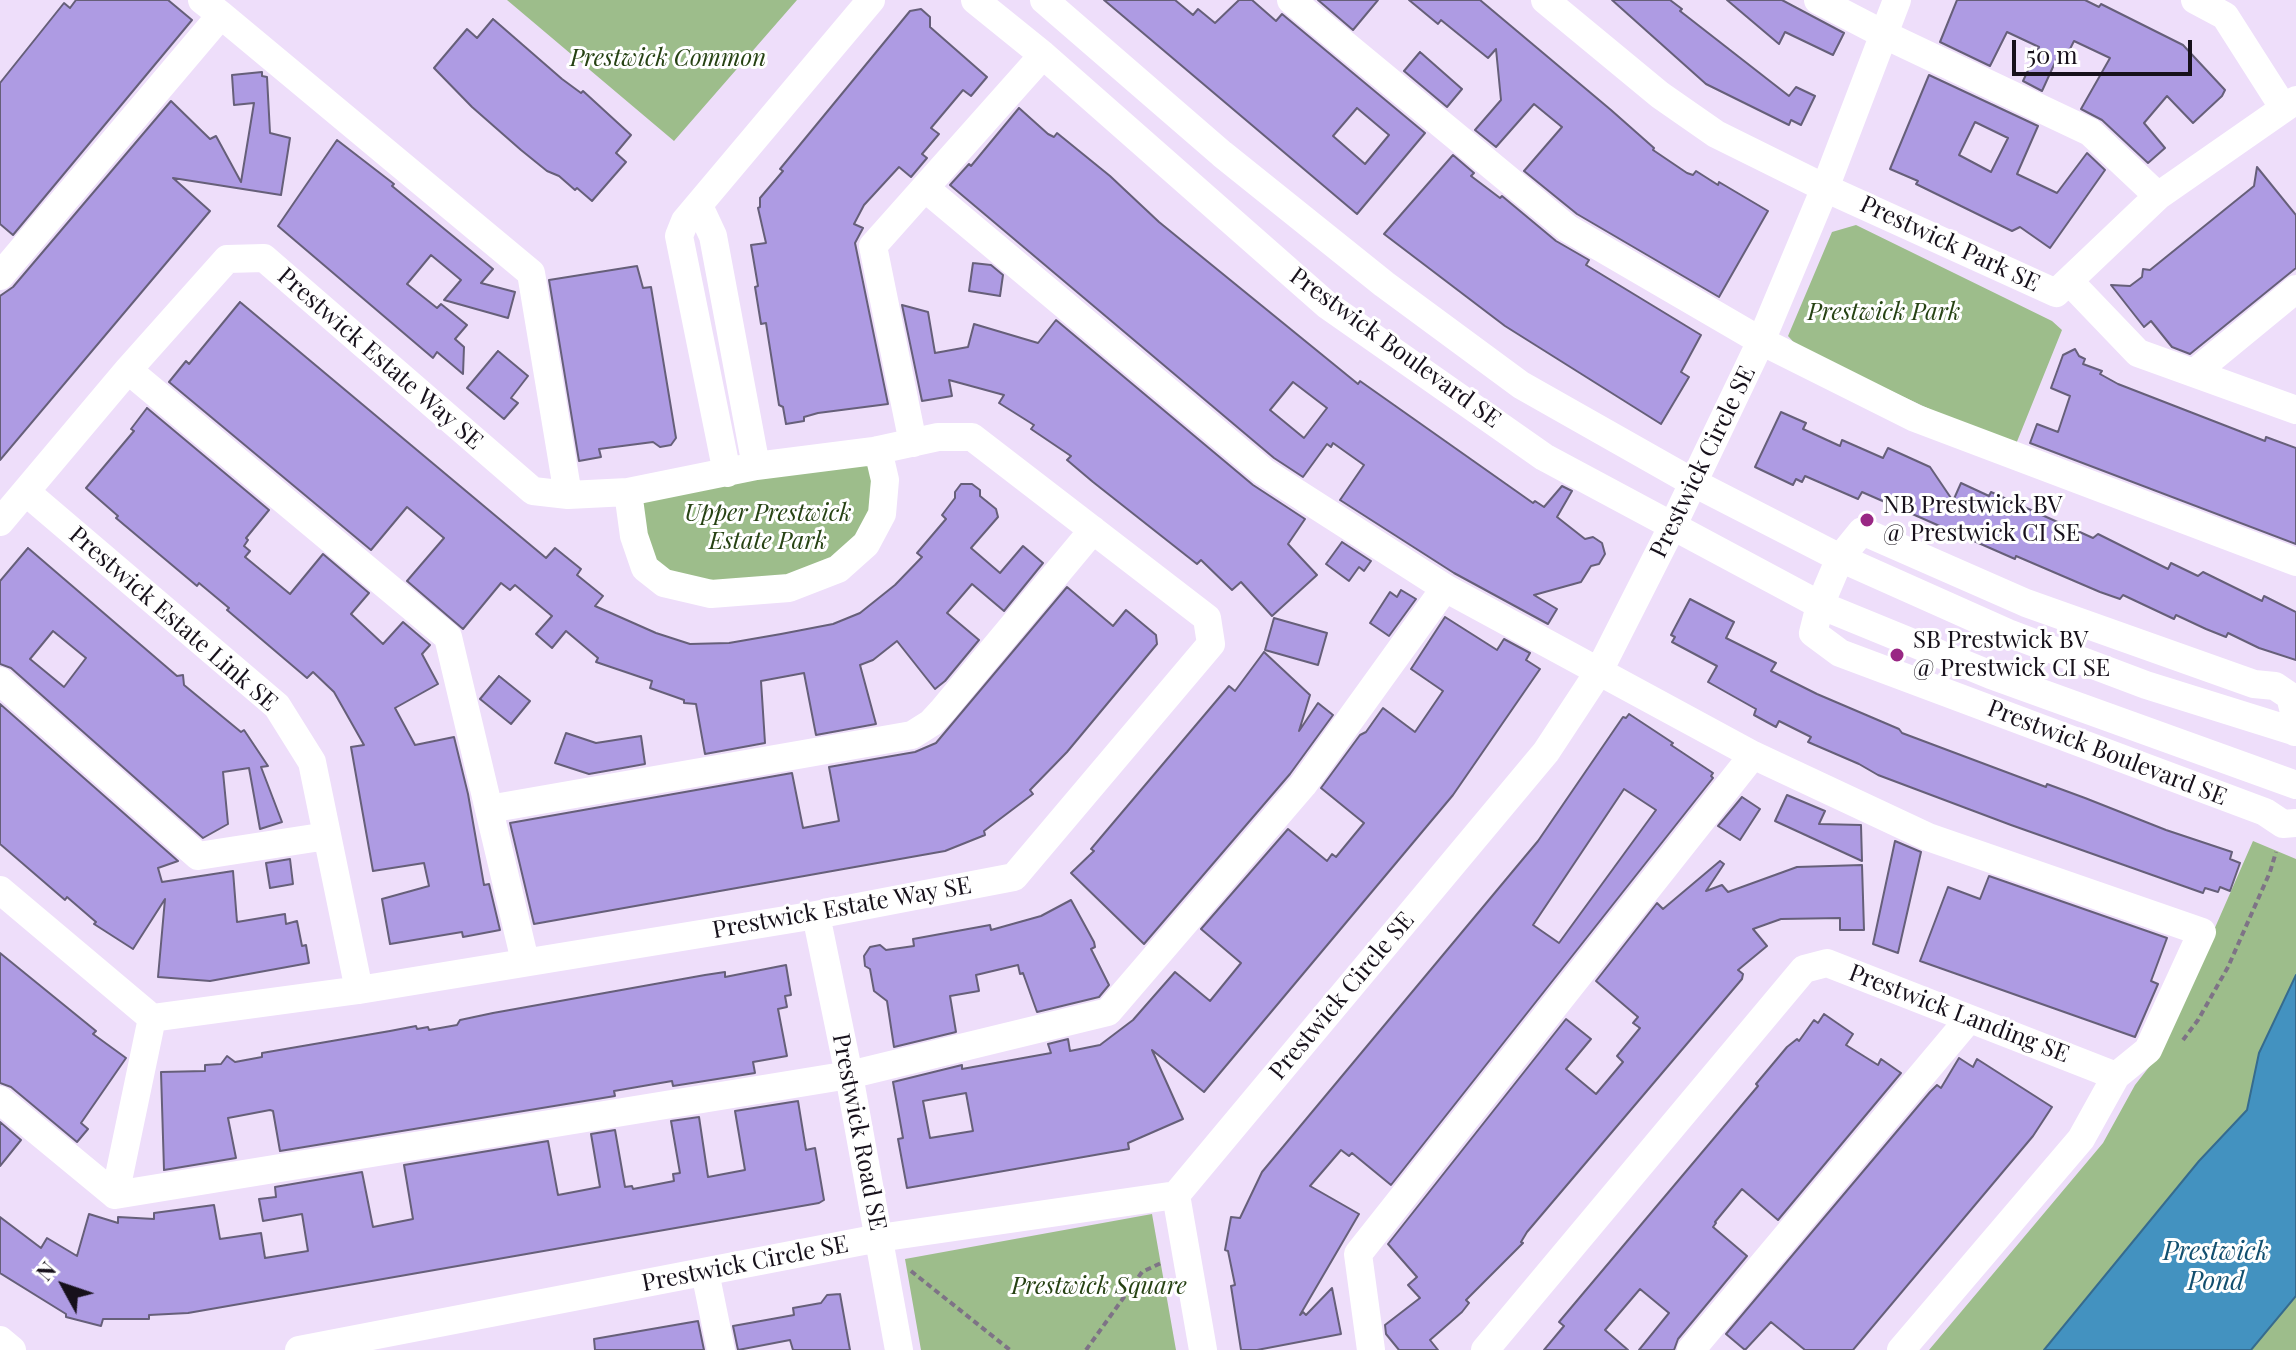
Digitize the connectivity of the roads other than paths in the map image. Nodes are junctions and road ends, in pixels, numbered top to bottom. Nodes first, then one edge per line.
1 (871, 0) edge
2 (975, 0) edge
3 (1044, 0) edge
4 (1291, 0) edge
5 (1545, 0) edge
6 (1818, 0) edge
7 (1897, 0) edge
8 (2195, 0) edge
9 (211, 8) edge
10 (1885, 35) junction
11 (1043, 55) junction
12 (2290, 104) edge
13 (925, 188) junction
14 (1825, 188) junction
15 (2158, 196) junction
16 (699, 206) junction
17 (0, 276) edge
18 (2069, 281) junction
19 (2296, 289) edge
20 (1761, 341) junction
21 (128, 370) junction
22 (2194, 373) junction
23 (2296, 410) edge
24 (913, 443) junction
25 (878, 450) junction
26 (756, 466) junction
27 (727, 473) junction
28 (1694, 483) junction
29 (26, 492) junction
30 (628, 492) junction
31 (568, 495) junction
32 (0, 522) edge
33 (1673, 525) junction
34 (1093, 530) junction
35 (1840, 558) junction
36 (2296, 562) edge
37 (1445, 588) junction
38 (1820, 605) junction
39 (1598, 673) junction
40 (0, 681) edge
41 (2296, 732) edge
42 (1753, 755) junction
43 (2296, 785) edge
44 (489, 809) junction
45 (2296, 823) edge
46 (327, 836) junction
47 (0, 890) edge
48 (816, 915) junction
49 (525, 961) junction
50 (359, 990) junction
51 (152, 1018) junction
52 (1969, 1019) junction
53 (849, 1075) junction
54 (2116, 1076) junction
55 (0, 1100) edge
56 (115, 1195) junction
57 (1176, 1195) junction
58 (880, 1243) junction
59 (705, 1272) junction
60 (0, 1340) edge
61 (12, 1350) edge
62 (299, 1350) edge
63 (721, 1350) edge
64 (899, 1350) edge
65 (1203, 1350) edge
66 (1371, 1350) edge
67 (1485, 1350) edge
68 (1691, 1350) edge
69 (1901, 1350) edge

1 - 16 street
2 - 11 street, Prestwick Boulevard SE
3 - 28 street, Prestwick Boulevard SE
4 - 20 street
5 - 14 street
6 - 10 street
7 - 10 street, Prestwick Circle SE
8 - 12 street
9 - 17 street
9 - 31 street
10 - 14 street, Prestwick Circle SE
10 - 15 street
11 - 13 street
11 - 33 street, Prestwick Boulevard SE
12 - 15 street, Prestwick Park SE
13 - 24 street
13 - 37 street
14 - 18 street, Prestwick Park SE
14 - 20 street, Prestwick Circle SE
15 - 18 street, Prestwick Park SE
16 - 26 street
16 - 27 street
18 - 22 street
19 - 22 street
20 - 28 street, Prestwick Circle SE
20 - 36 street
21 - 29 street, Prestwick Estate Way SE
21 - 31 street, Prestwick Estate Way SE
21 - 44 street
22 - 23 street
24 - 25 street, Prestwick Estate Way SE
24 - 34 street, Prestwick Estate Way SE
25 - 26 street, Prestwick Estate Way SE
25 - 30 street
26 - 27 street, Prestwick Estate Way SE
27 - 30 street, Prestwick Estate Way SE
28 - 33 street, Prestwick Circle SE
28 - 35 street, Prestwick Boulevard SE
29 - 32 street, Prestwick Estate Way SE
29 - 46 street, Prestwick Estate Link SE
30 - 31 street, Prestwick Estate Way SE
33 - 38 street, Prestwick Boulevard SE
33 - 39 street, Prestwick Circle SE
34 - 44 street
34 - 48 street, Prestwick Estate Way SE
35 - 38 street, Prestwick Boulevard SE
35 - 41 street, Prestwick Boulevard SE
35 - 41 street, Prestwick Boulevard SE
37 - 39 street
37 - 53 street
38 - 43 street, Prestwick Boulevard SE
38 - 45 street, Prestwick Boulevard SE
39 - 42 street
39 - 57 street, Prestwick Circle SE
40 - 46 street
42 - 54 street
42 - 66 street
44 - 49 street
46 - 50 street, Prestwick Estate Link SE
47 - 51 street
48 - 49 street, Prestwick Estate Way SE
48 - 53 street, Prestwick Road SE
49 - 50 street, Prestwick Estate Way SE
50 - 51 street, Prestwick Estate Way SE
51 - 56 street
52 - 54 street, Prestwick Landing SE
52 - 67 street, Prestwick Landing SE
52 - 68 street
53 - 56 street
53 - 58 street, Prestwick Road SE
54 - 69 street
55 - 56 street
57 - 58 street, Prestwick Circle SE
57 - 65 street
58 - 59 street, Prestwick Circle SE
58 - 64 street, Prestwick Road SE
59 - 62 street, Prestwick Circle SE
59 - 63 street
60 - 61 street

